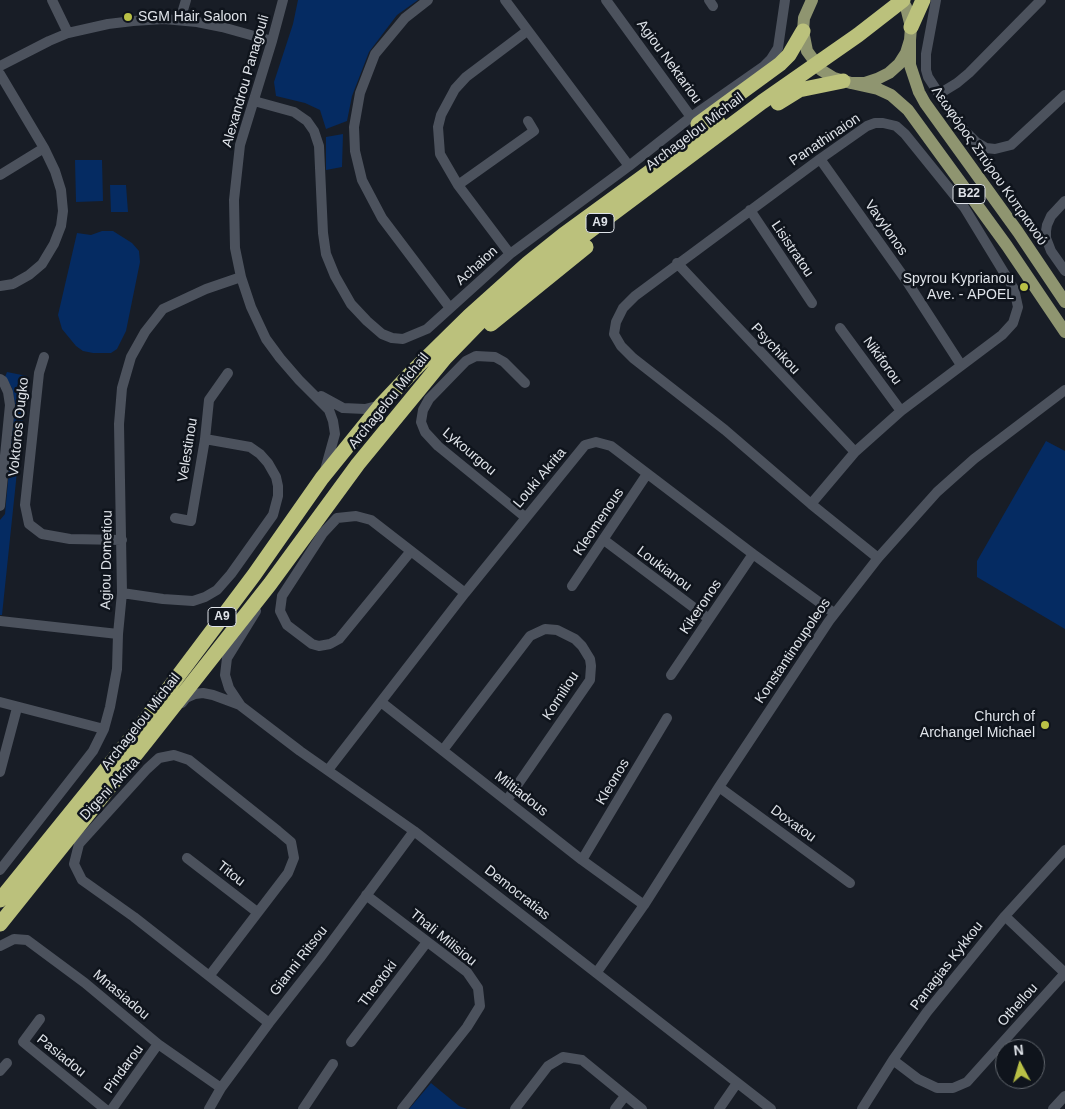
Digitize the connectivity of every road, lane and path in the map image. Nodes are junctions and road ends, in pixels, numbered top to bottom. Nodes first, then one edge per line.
1 (52, 0) edge
2 (186, 0) edge
3 (283, 0) edge
4 (428, 0) edge
5 (505, 0) edge
6 (606, 0) edge
7 (785, 0) edge
8 (806, 0) edge
9 (812, 0) edge
10 (887, 0) edge
11 (923, 0) edge
12 (936, 0) edge
13 (1041, 0) edge
14 (904, 2) edge
15 (180, 20) junction
16 (804, 25) junction
17 (527, 31) junction
18 (68, 33) junction
19 (911, 34) junction
20 (272, 41) junction
21 (0, 66) edge
22 (0, 74) edge
23 (847, 82) junction
24 (939, 94) junction
25 (1065, 95) edge
26 (254, 101) junction
27 (691, 117) junction
28 (528, 121) dead end
29 (44, 148) junction
30 (820, 159) junction
31 (629, 166) junction
32 (0, 174) edge
33 (458, 185) junction
34 (1065, 201) edge
35 (750, 210) junction
36 (510, 254) junction
37 (677, 264) junction
38 (1065, 271) edge
39 (241, 278) junction
40 (0, 286) edge
41 (1065, 302) edge
42 (812, 303) dead end
43 (450, 308) junction
44 (840, 328) dead end
45 (1065, 332) edge
46 (44, 357) dead end
47 (961, 364) junction
48 (413, 371) junction
49 (228, 373) dead end
50 (0, 379) edge
51 (525, 383) dead end
52 (309, 389) junction
53 (1065, 391) edge
54 (413, 396) junction
55 (381, 405) junction
56 (901, 411) junction
57 (205, 439) junction
58 (3, 451) edge
59 (855, 452) junction
60 (648, 474) junction
61 (322, 478) junction
62 (811, 504) junction
63 (0, 506) edge
64 (525, 517) junction
65 (175, 518) dead end
66 (122, 540) junction
67 (604, 540) junction
68 (411, 551) junction
69 (753, 554) junction
70 (878, 558) junction
71 (270, 584) junction
72 (572, 586) dead end
73 (122, 593) junction
74 (465, 593) junction
75 (834, 614) junction
76 (709, 619) junction
77 (0, 622) edge
78 (118, 634) junction
79 (671, 675) dead end
80 (0, 702) edge
81 (382, 702) junction
82 (241, 706) junction
83 (18, 708) junction
84 (667, 718) dead end
85 (158, 721) junction
86 (104, 729) junction
87 (442, 750) junction
88 (121, 762) junction
89 (328, 770) junction
90 (0, 772) edge
91 (719, 787) junction
92 (507, 800) junction
93 (414, 831) junction
94 (1063, 856) edge
95 (187, 858) dead end
96 (582, 860) junction
97 (0, 870) edge
98 (850, 883) dead end
99 (366, 895) junction
100 (0, 900) edge
101 (644, 905) junction
102 (257, 912) junction
103 (1005, 916) junction
104 (0, 924) edge
105 (427, 942) junction
106 (0, 946) edge
107 (597, 972) junction
108 (1065, 973) edge
109 (210, 975) junction
110 (40, 1019) dead end
111 (269, 1023) junction
112 (351, 1042) dead end
113 (158, 1044) junction
114 (893, 1060) junction
115 (7, 1063) dead end
116 (333, 1064) dead end
117 (0, 1071) edge
118 (737, 1083) junction
119 (221, 1088) junction
120 (625, 1096) junction
121 (1065, 1096) edge
122 (1057, 1108) edge
123 (105, 1109) edge
124 (112, 1109) edge
125 (209, 1109) edge
126 (303, 1109) edge
127 (402, 1109) edge
128 (514, 1109) edge
129 (615, 1109) edge
130 (642, 1109) edge
131 (719, 1109) edge
132 (771, 1109) edge
133 (862, 1109) edge

1 - 18 street
2 - 15 street
3 - 20 street, Alexandrou Panagouli
4 - 43 street
5 - 17 street
6 - 27 street, Agiou Nektariou
7 - 27 street, Achaion
8 - 16 main road, B22
9 - 16 main road
10 - 48 highway, Archagelou Michail / A9
11 - 19 highway
12 - 24 street
13 - 24 street
14 - 19 main road, B22
14 - 54 highway, Archagelou Michail / A9
15 - 18 street
15 - 20 street
16 - 23 main road, B22
16 - 48 highway
17 - 31 street
17 - 33 street
18 - 21 street
19 - 23 main road
19 - 41 main road, Λεωφόρος Σπύρου Κυπριανού / B22
20 - 26 street, Alexandrou Panagouli
22 - 29 street
23 - 45 main road, B22
23 - 54 highway
24 - 25 street
26 - 39 street, Alexandrou Panagouli
26 - 43 street, Achaion
27 - 31 street, Achaion
28 - 33 street
29 - 32 street
29 - 40 street
30 - 35 street, Panathinaion
30 - 47 street, Vavylonos
30 - 47 street, Panathinaion
31 - 36 street, Achaion
33 - 36 street
34 - 38 street
35 - 37 street, Panathinaion
35 - 42 street, Lisistratou
36 - 43 street, Achaion
37 - 59 street, Psychikou
37 - 62 street, Panathinaion
39 - 52 street, Alexandrou Panagouli
39 - 66 street, Agiou Dometiou
44 - 56 street, Nikiforou
46 - 66 street, Voktoros Ougko
47 - 56 street, Panathinaion
48 - 55 highway, Archagelou Michail / A9
49 - 57 street, Velestinou
50 - 58 street
51 - 64 street, Lykourgou
52 - 55 street, Alexandrou Panagouli
52 - 61 street, Alexandrou Panagouli
53 - 70 street, Konstantinoupoleos
54 - 71 highway, Archagelou Michail / A9
55 - 61 highway, Archagelou Michail / A9
56 - 59 street, Panathinaion
57 - 65 street, Velestinou
57 - 73 street
58 - 63 street
59 - 62 street, Panathinaion
60 - 64 street, Louki Akrita
60 - 67 street, Kleomenous
60 - 69 street, Louki Akrita
61 - 85 highway, Archagelou Michail / A9
62 - 70 street, Panathinaion
64 - 74 street, Louki Akrita
66 - 73 street, Agiou Dometiou
67 - 72 street, Kleomenous
67 - 76 street, Loukianou
68 - 68 street
68 - 74 street
69 - 75 street, Louki Akrita
69 - 76 street, Kikeronos
70 - 75 street, Konstantinoupoleos
71 - 82 street, Democratias
71 - 85 highway, Archagelou Michail / A9
73 - 78 street, Agiou Dometiou
74 - 81 street, Louki Akrita
75 - 91 street, Konstantinoupoleos
76 - 79 street, Kikeronos
77 - 78 street
78 - 86 street, Agiou Dometiou
80 - 83 street
81 - 87 street, Miltiadous
81 - 89 street, Louki Akrita
82 - 85 street, Democratias
82 - 89 street, Democratias
83 - 86 street
83 - 90 street
84 - 96 street, Kleonos
85 - 88 highway, Archagelou Michail / A9
85 - 88 highway, Archagelou Michail / A9
86 - 97 street, Agiou Dometiou
87 - 92 street, Miltiadous
87 - 92 street, Korniliou
88 - 100 highway, Archagelou Michail / A9
88 - 104 highway, Archagelou Michail / A9
89 - 93 street, Democratias
91 - 98 street, Doxatou
91 - 101 street, Konstantinoupoleos
92 - 96 street, Miltiadous
93 - 99 street, Gianni Ritsou
93 - 107 street, Democratias
94 - 103 street, Panagias Kykkou
95 - 102 street, Titou
96 - 101 street, Miltiadous
99 - 105 street, Thali Milisiou
99 - 111 street, Gianni Ritsou
101 - 107 street, Konstantinoupoleos
102 - 109 street, Digeni Akrita
102 - 109 street, Digeni Akrita
103 - 108 street
103 - 114 street, Panagias Kykkou
105 - 112 street, Theotoki
105 - 127 street, Thali Milisiou
106 - 113 street, Mnasiadou
107 - 118 street, Democratias
108 - 114 street, Othellou
109 - 111 street, Digeni Akrita
110 - 123 street, Pasiadou
111 - 119 street, Gianni Ritsou
113 - 119 street, Mnasiadou
113 - 124 street, Pindarou
114 - 133 street, Panagias Kykkou
115 - 117 street
116 - 126 street
118 - 131 street
118 - 132 street, Democratias
119 - 125 street, Gianni Ritsou
120 - 128 street
120 - 129 street
120 - 130 street
121 - 122 street

